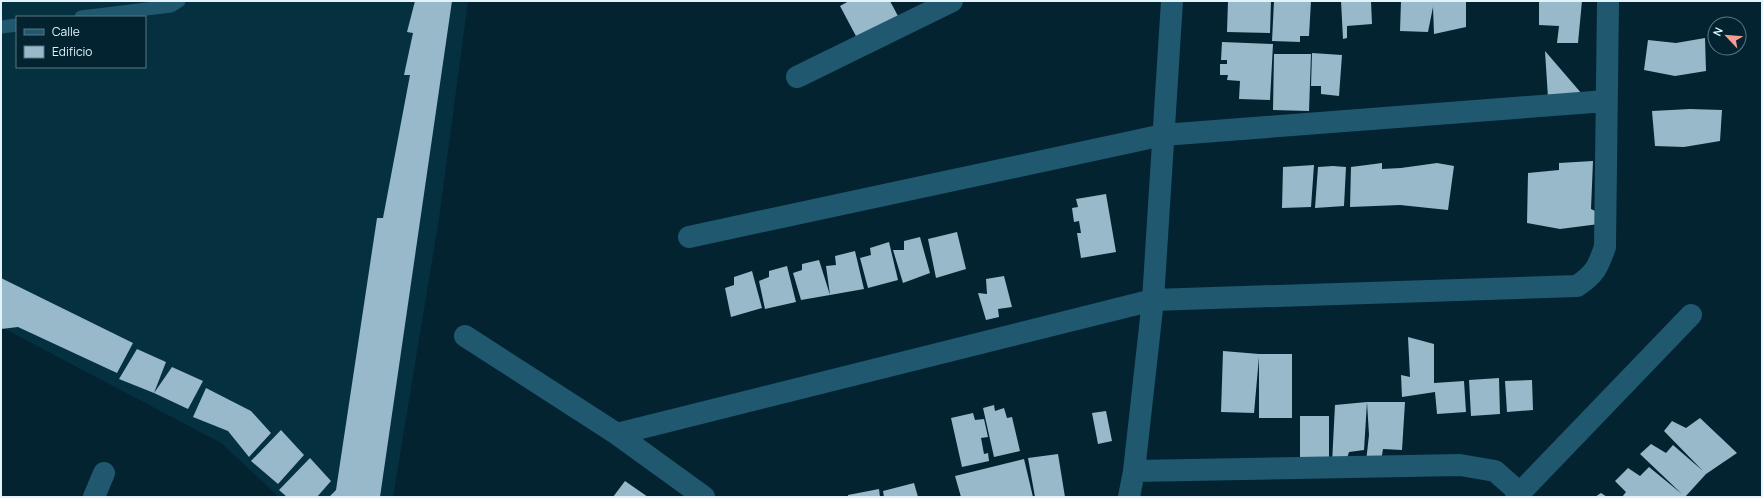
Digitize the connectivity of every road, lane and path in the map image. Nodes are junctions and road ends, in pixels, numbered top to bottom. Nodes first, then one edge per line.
1 (180, 1) edge
2 (952, 1) edge
3 (1172, 1) edge
4 (1608, 1) edge
5 (89, 16) edge
6 (16, 25) edge
7 (1, 27) edge
8 (797, 77) dead end
9 (1606, 101) junction
10 (1163, 135) junction
11 (689, 237) dead end
12 (1153, 300) junction
13 (1691, 315) dead end
14 (465, 336) dead end
15 (617, 434) junction
16 (1134, 471) junction
17 (104, 473) dead end
18 (1518, 495) edge
19 (94, 497) edge
20 (704, 497) edge
21 (1129, 497) edge

1 - 5 lane
2 - 8 street
3 - 10 street
4 - 9 street
6 - 7 lane
9 - 10 street
9 - 12 street
10 - 11 street
10 - 12 street
12 - 15 street
12 - 16 street
13 - 18 street
14 - 15 street
15 - 20 street
16 - 18 street
16 - 21 street
17 - 19 street

